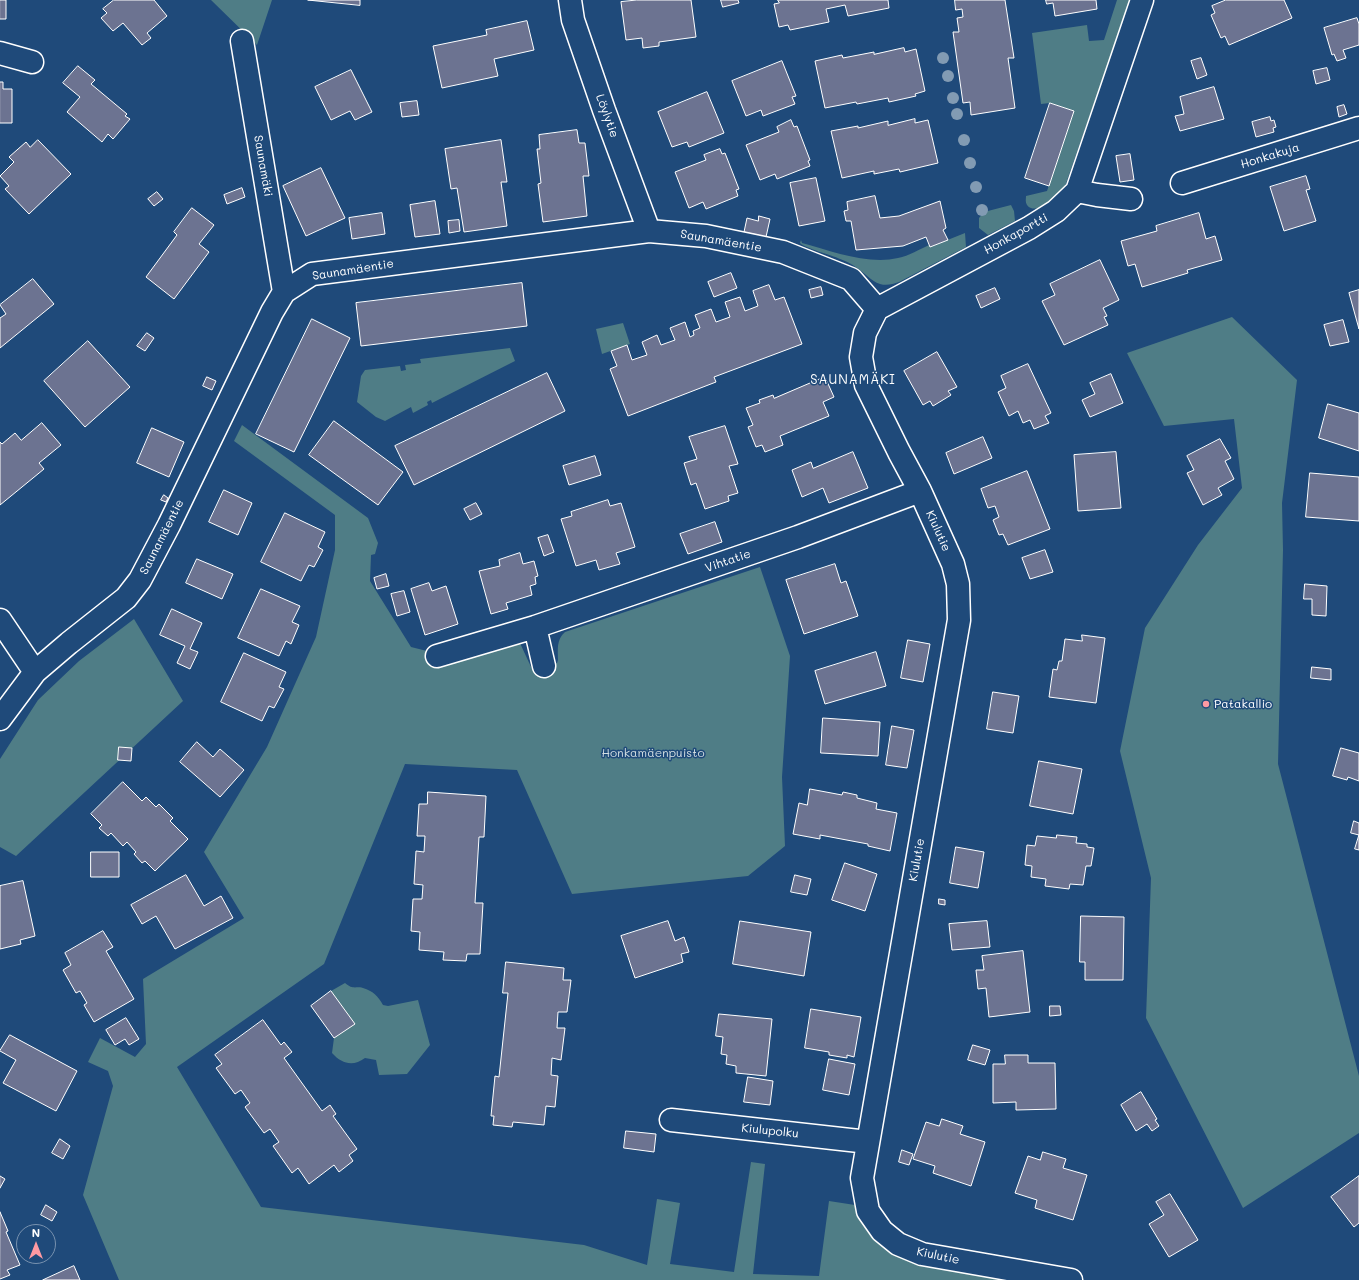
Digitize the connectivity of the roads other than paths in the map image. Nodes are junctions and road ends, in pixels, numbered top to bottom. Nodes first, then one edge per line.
1 (570, 0) edge
2 (1142, 0) edge
3 (242, 41) dead end
4 (0, 53) edge
5 (32, 62) dead end
6 (1359, 128) edge
7 (1182, 183) dead end
8 (1077, 191) junction
9 (1131, 199) dead end
10 (649, 231) junction
11 (284, 292) junction
12 (877, 309) junction
13 (920, 492) junction
14 (0, 620) edge
15 (535, 627) junction
16 (437, 656) dead end
17 (544, 666) dead end
18 (35, 672) junction
19 (0, 720) edge
20 (671, 1120) dead end
21 (868, 1142) junction
22 (1071, 1280) edge

1 - 10 street, Löylytie
2 - 8 street, Honkaportti
3 - 11 street, Saunamäki
4 - 5 street
6 - 7 street, Honkakuja
8 - 9 street
8 - 12 street, Honkaportti
10 - 11 street, Saunamäentie
10 - 12 street, Saunamäentie
11 - 18 street, Saunamäentie
12 - 13 street, Kiulutie
13 - 15 street, Vihtatie
13 - 21 street, Kiulutie
14 - 18 street
15 - 16 street, Vihtatie
15 - 17 street
18 - 19 street, Saunamäentie
20 - 21 street, Kiulupolku
21 - 22 street, Kiulutie

